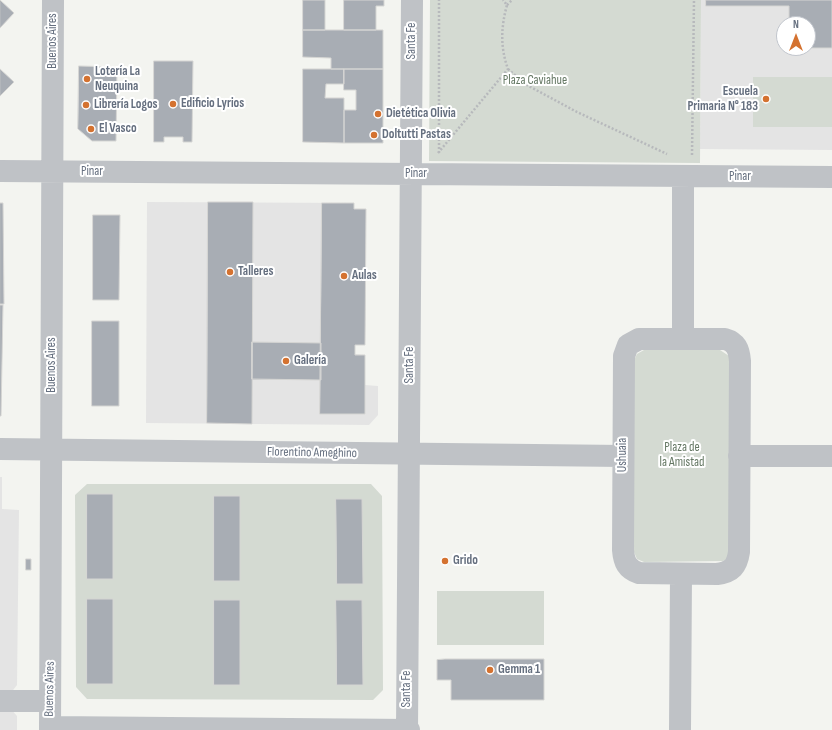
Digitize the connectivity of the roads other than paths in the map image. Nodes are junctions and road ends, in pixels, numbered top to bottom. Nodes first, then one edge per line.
1 (53, 0) edge
2 (412, 0) edge
3 (0, 171) edge
4 (53, 172) junction
5 (411, 174) junction
6 (683, 176) junction
7 (832, 177) edge
8 (682, 338) junction
9 (0, 449) edge
10 (52, 450) junction
11 (409, 454) junction
12 (623, 456) junction
13 (739, 456) junction
14 (832, 456) edge
15 (681, 574) junction
16 (0, 701) edge
17 (50, 701) junction
18 (50, 729) edge
19 (408, 730) edge
20 (680, 730) edge

1 - 4 street, Buenos Aires
2 - 5 street, Santa Fe
3 - 4 street, Pinar
4 - 5 street, Pinar
4 - 10 street, Buenos Aires
5 - 6 street, Pinar
5 - 11 street, Santa Fe
6 - 7 street, Pinar
6 - 8 street
8 - 12 street, Ushuaia
8 - 13 street, Ushuaia
9 - 10 street, Florentino Ameghino
10 - 11 street, Florentino Ameghino
10 - 17 street, Buenos Aires
11 - 12 street, Florentino Ameghino
11 - 19 street, Santa Fe
12 - 15 street, Ushuaia
13 - 14 street
13 - 15 street, Ushuaia
15 - 20 street
16 - 17 street
17 - 18 street, Buenos Aires
18 - 19 street

